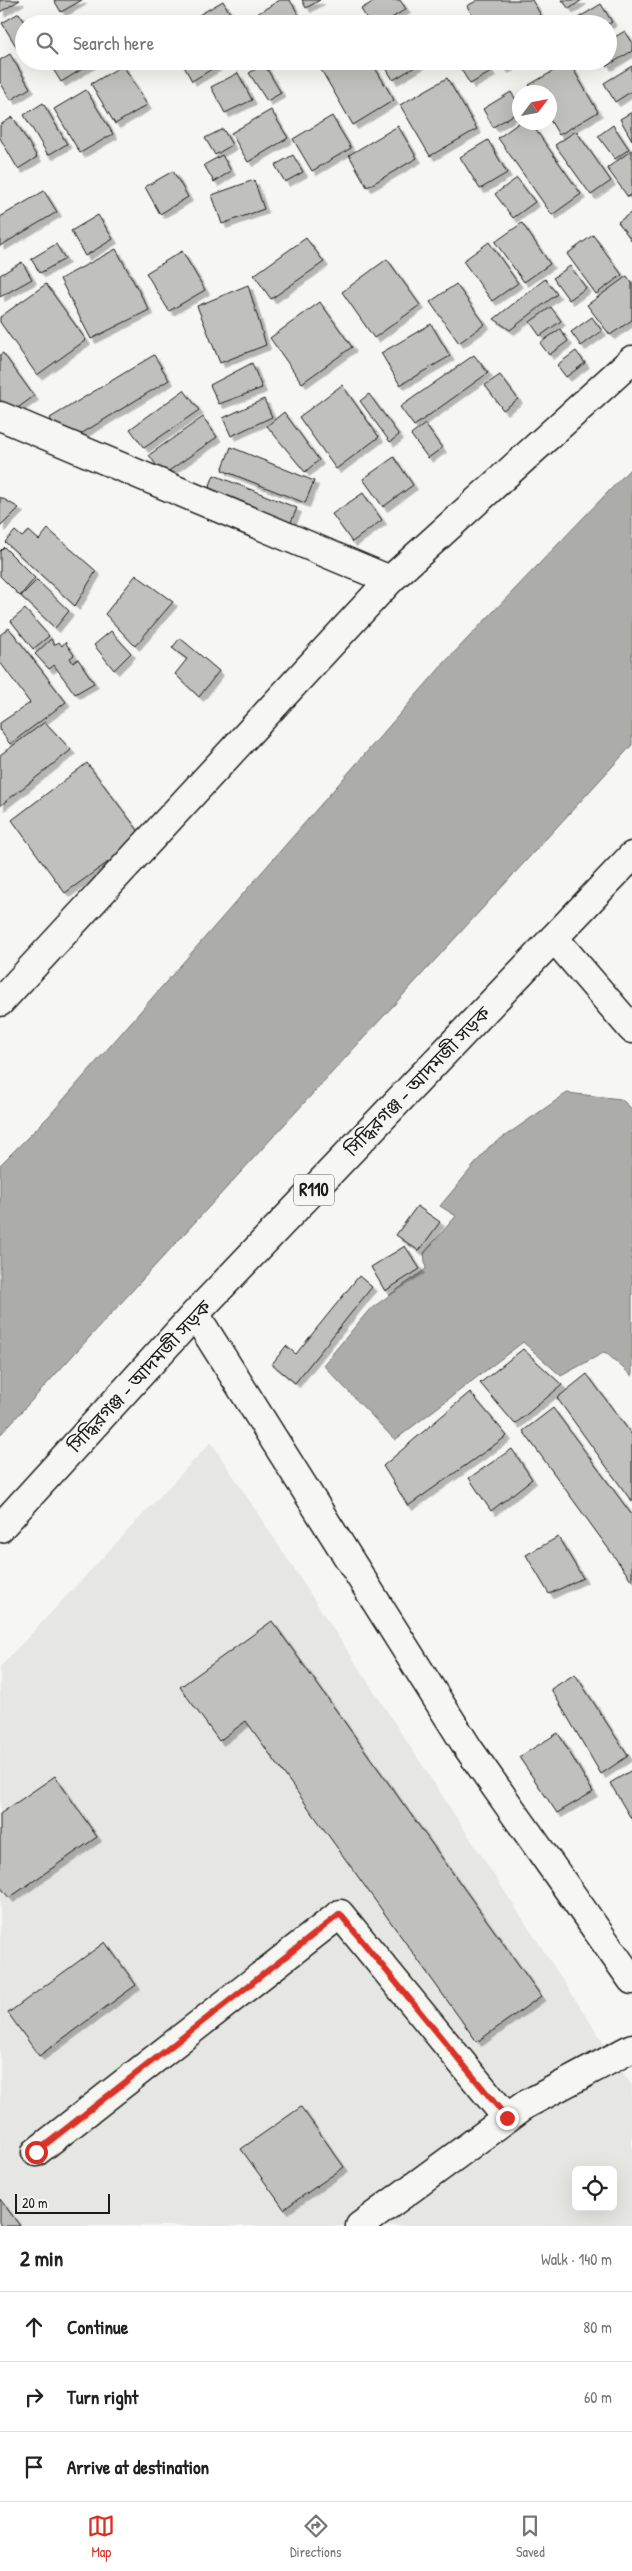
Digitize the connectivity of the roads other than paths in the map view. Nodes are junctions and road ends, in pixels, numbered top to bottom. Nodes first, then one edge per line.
1 (632, 360) edge
2 (0, 416) edge
3 (390, 580) junction
4 (632, 856) edge
5 (554, 938) junction
6 (0, 1002) edge
7 (632, 1029) edge
8 (196, 1314) junction
9 (0, 1528) edge
10 (632, 1980) edge
11 (632, 2048) edge
12 (507, 2118) junction
13 (36, 2152) dead end
14 (360, 2226) edge

1 - 3 street
2 - 3 street
3 - 6 street
4 - 5 street, সিদ্ধিরগঞ্জ - আদমজী সড়ক / R110
5 - 7 street
5 - 8 street, সিদ্ধিরগঞ্জ - আদমজী সড়ক / R110
8 - 9 street, সিদ্ধিরগঞ্জ - আদমজী সড়ক / R110
8 - 10 street
11 - 12 street
12 - 13 street
12 - 14 street

